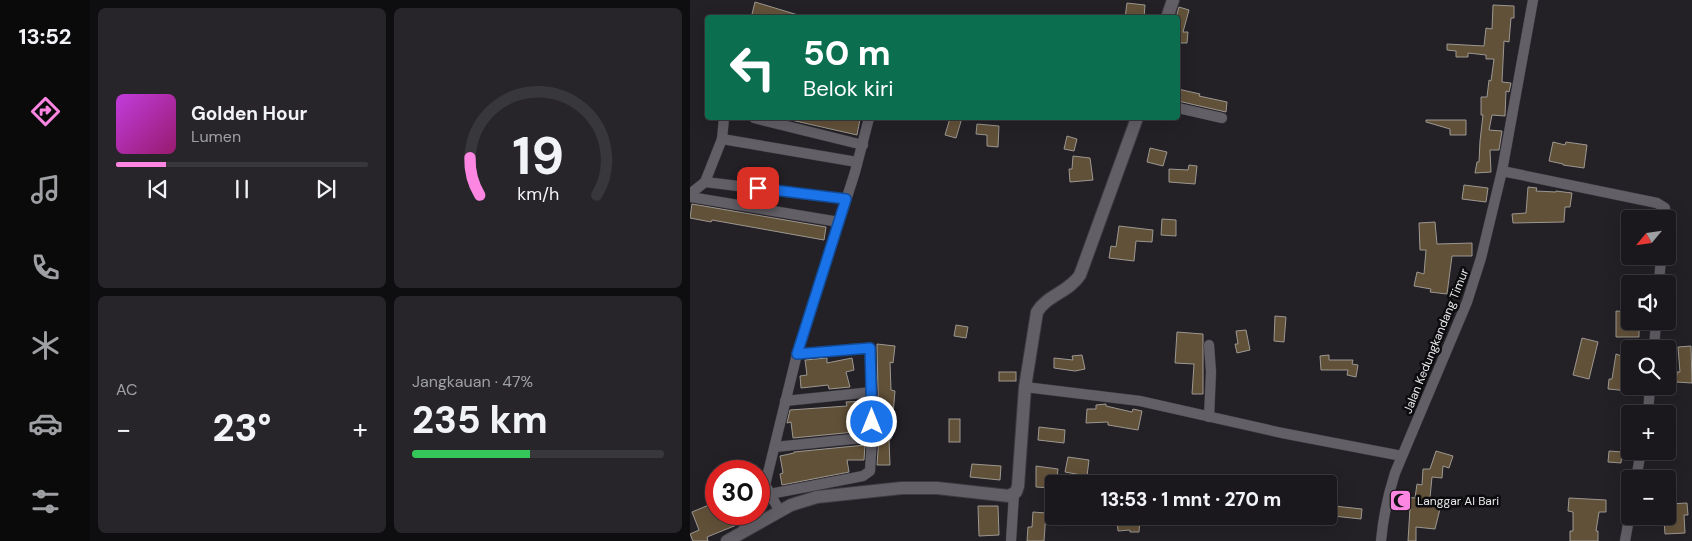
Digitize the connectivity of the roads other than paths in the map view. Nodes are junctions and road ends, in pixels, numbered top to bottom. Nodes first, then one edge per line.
1 (1173, 0) edge
2 (1533, 0) edge
3 (1168, 15) edge
4 (1180, 108) edge
5 (1222, 118) dead end
6 (724, 120) edge
7 (762, 120) edge
8 (869, 120) edge
9 (1136, 120) edge
10 (722, 139) junction
11 (863, 145) junction
12 (858, 162) junction
13 (1502, 171) junction
14 (705, 182) junction
15 (690, 196) edge
16 (846, 199) junction
17 (1665, 210) edge
18 (839, 222) junction
19 (1209, 345) dead end
20 (797, 354) junction
21 (1025, 388) junction
22 (872, 392) junction
23 (785, 401) junction
24 (1209, 417) junction
25 (872, 437) junction
26 (775, 447) junction
27 (1402, 456) junction
28 (770, 477) edge
29 (770, 489) edge
30 (770, 493) edge
31 (1014, 494) junction
32 (780, 512) junction
33 (746, 525) edge
34 (1628, 525) edge
35 (742, 533) junction
36 (728, 541) edge
37 (1011, 541) edge
38 (1381, 541) edge
39 (1625, 541) edge

1 - 3 street
2 - 13 street, Jalan Kedungkandang Timur
4 - 5 street
6 - 10 street
7 - 11 street
8 - 11 street
9 - 21 street
10 - 12 street
10 - 14 street
11 - 12 street
12 - 16 street
13 - 17 street
13 - 27 street, Jalan Kedungkandang Timur
14 - 15 street
14 - 16 street
15 - 18 street
16 - 18 street
18 - 20 street
19 - 24 street
20 - 22 street
20 - 23 street
21 - 24 street
21 - 31 street
22 - 23 street
22 - 25 street
23 - 26 street
24 - 27 street
25 - 26 street
25 - 29 street
26 - 28 street
27 - 38 street, Jalan Kedungkandang Timur
30 - 32 street
31 - 32 street
31 - 37 street
32 - 35 street
33 - 35 street
34 - 39 street
35 - 36 street

